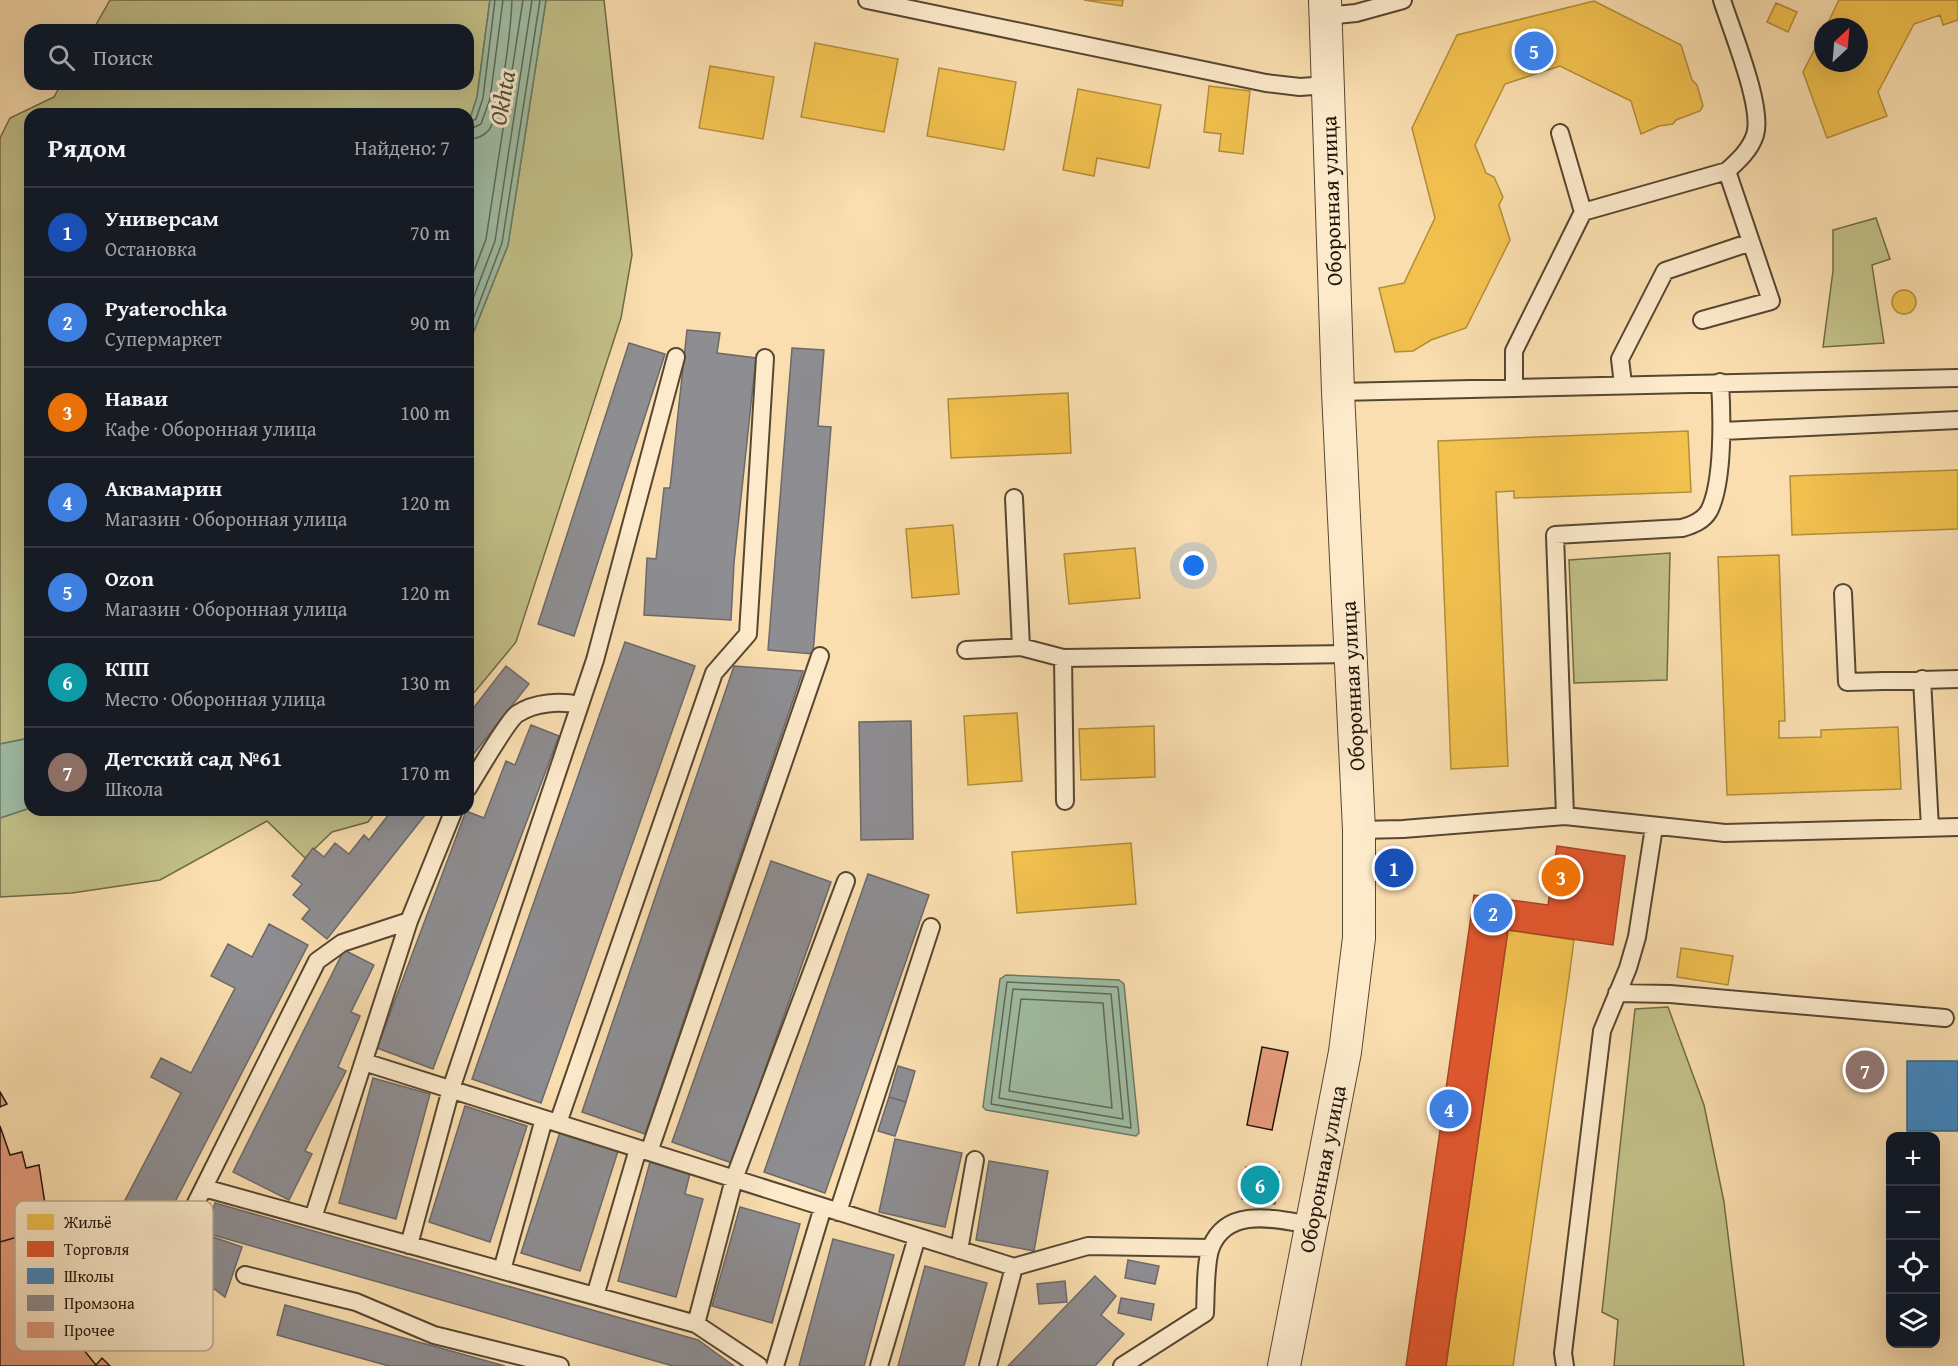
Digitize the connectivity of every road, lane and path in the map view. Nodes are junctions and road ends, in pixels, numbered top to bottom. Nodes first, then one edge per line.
1 (867, 0) edge
2 (1403, 0) edge
3 (1722, 0) edge
4 (1325, 8) edge
5 (1327, 86) junction
6 (1560, 134) dead end
7 (1727, 171) junction
8 (1583, 212) junction
9 (1751, 242) junction
10 (1702, 320) dead end
11 (676, 357) dead end
12 (765, 358) dead end
13 (1958, 378) edge
14 (1720, 382) junction
15 (1623, 384) junction
16 (1514, 387) junction
17 (1338, 392) junction
18 (1958, 420) edge
19 (1723, 431) junction
20 (1014, 498) dead end
21 (1843, 593) dead end
22 (1021, 646) junction
23 (966, 650) dead end
24 (1351, 654) junction
25 (820, 656) dead end
26 (1063, 658) junction
27 (1922, 679) junction
28 (1958, 679) edge
29 (580, 705) junction
30 (474, 779) edge
31 (1065, 801) dead end
32 (452, 816) edge
33 (1565, 816) junction
34 (1654, 826) junction
35 (1958, 827) edge
36 (1930, 828) junction
37 (1359, 830) junction
38 (846, 881) dead end
39 (409, 921) junction
40 (932, 927) dead end
41 (1617, 993) junction
42 (1945, 1018) dead end
43 (364, 1062) junction
44 (451, 1089) junction
45 (551, 1121) junction
46 (643, 1150) junction
47 (975, 1160) dead end
48 (734, 1179) junction
49 (204, 1188) junction
50 (197, 1201) edge
51 (831, 1209) junction
52 (313, 1218) junction
53 (1312, 1225) junction
54 (917, 1237) junction
55 (409, 1245) junction
56 (1211, 1248) junction
57 (958, 1250) junction
58 (1014, 1267) junction
59 (502, 1270) junction
60 (245, 1275) dead end
61 (595, 1296) junction
62 (696, 1324) junction
63 (560, 1366) edge
64 (759, 1366) edge
65 (774, 1366) edge
66 (879, 1366) edge
67 (988, 1366) edge
68 (1122, 1366) edge
69 (1284, 1366) edge
70 (1565, 1366) edge

1 - 5 lane
2 - 4 lane
3 - 7 lane
4 - 5 street, Оборонная улица
5 - 17 street, Оборонная улица
6 - 8 lane
7 - 8 lane
7 - 9 lane
8 - 16 lane
9 - 10 lane
9 - 15 lane
11 - 29 lane
12 - 45 lane
13 - 14 lane
14 - 15 lane
14 - 19 lane
15 - 16 lane
16 - 17 lane
17 - 24 street, Оборонная улица
18 - 19 lane
19 - 33 lane
20 - 22 lane
21 - 27 lane
22 - 23 lane
22 - 26 lane
24 - 26 lane
24 - 37 street, Оборонная улица
25 - 46 lane
26 - 31 lane
27 - 28 lane
27 - 36 lane
29 - 30 lane
29 - 44 lane
32 - 39 lane
33 - 34 lane
33 - 37 lane
34 - 36 lane
34 - 41 lane
35 - 36 lane
37 - 53 street, Оборонная улица
38 - 48 lane
39 - 43 lane
39 - 49 lane
40 - 51 lane
41 - 42 lane
41 - 70 lane
43 - 44 lane
43 - 52 lane
44 - 45 lane
44 - 55 lane
45 - 46 lane
45 - 59 lane
46 - 48 lane
46 - 61 lane
47 - 57 lane
48 - 51 lane
48 - 62 lane
49 - 50 lane
49 - 52 lane
51 - 54 lane
51 - 65 lane
52 - 55 lane
53 - 56 lane
53 - 69 street, Оборонная улица
54 - 57 lane
54 - 66 lane
55 - 59 lane
56 - 58 lane
56 - 68 lane
57 - 58 lane
58 - 67 lane
59 - 61 lane
60 - 63 lane
61 - 62 lane
62 - 64 lane

